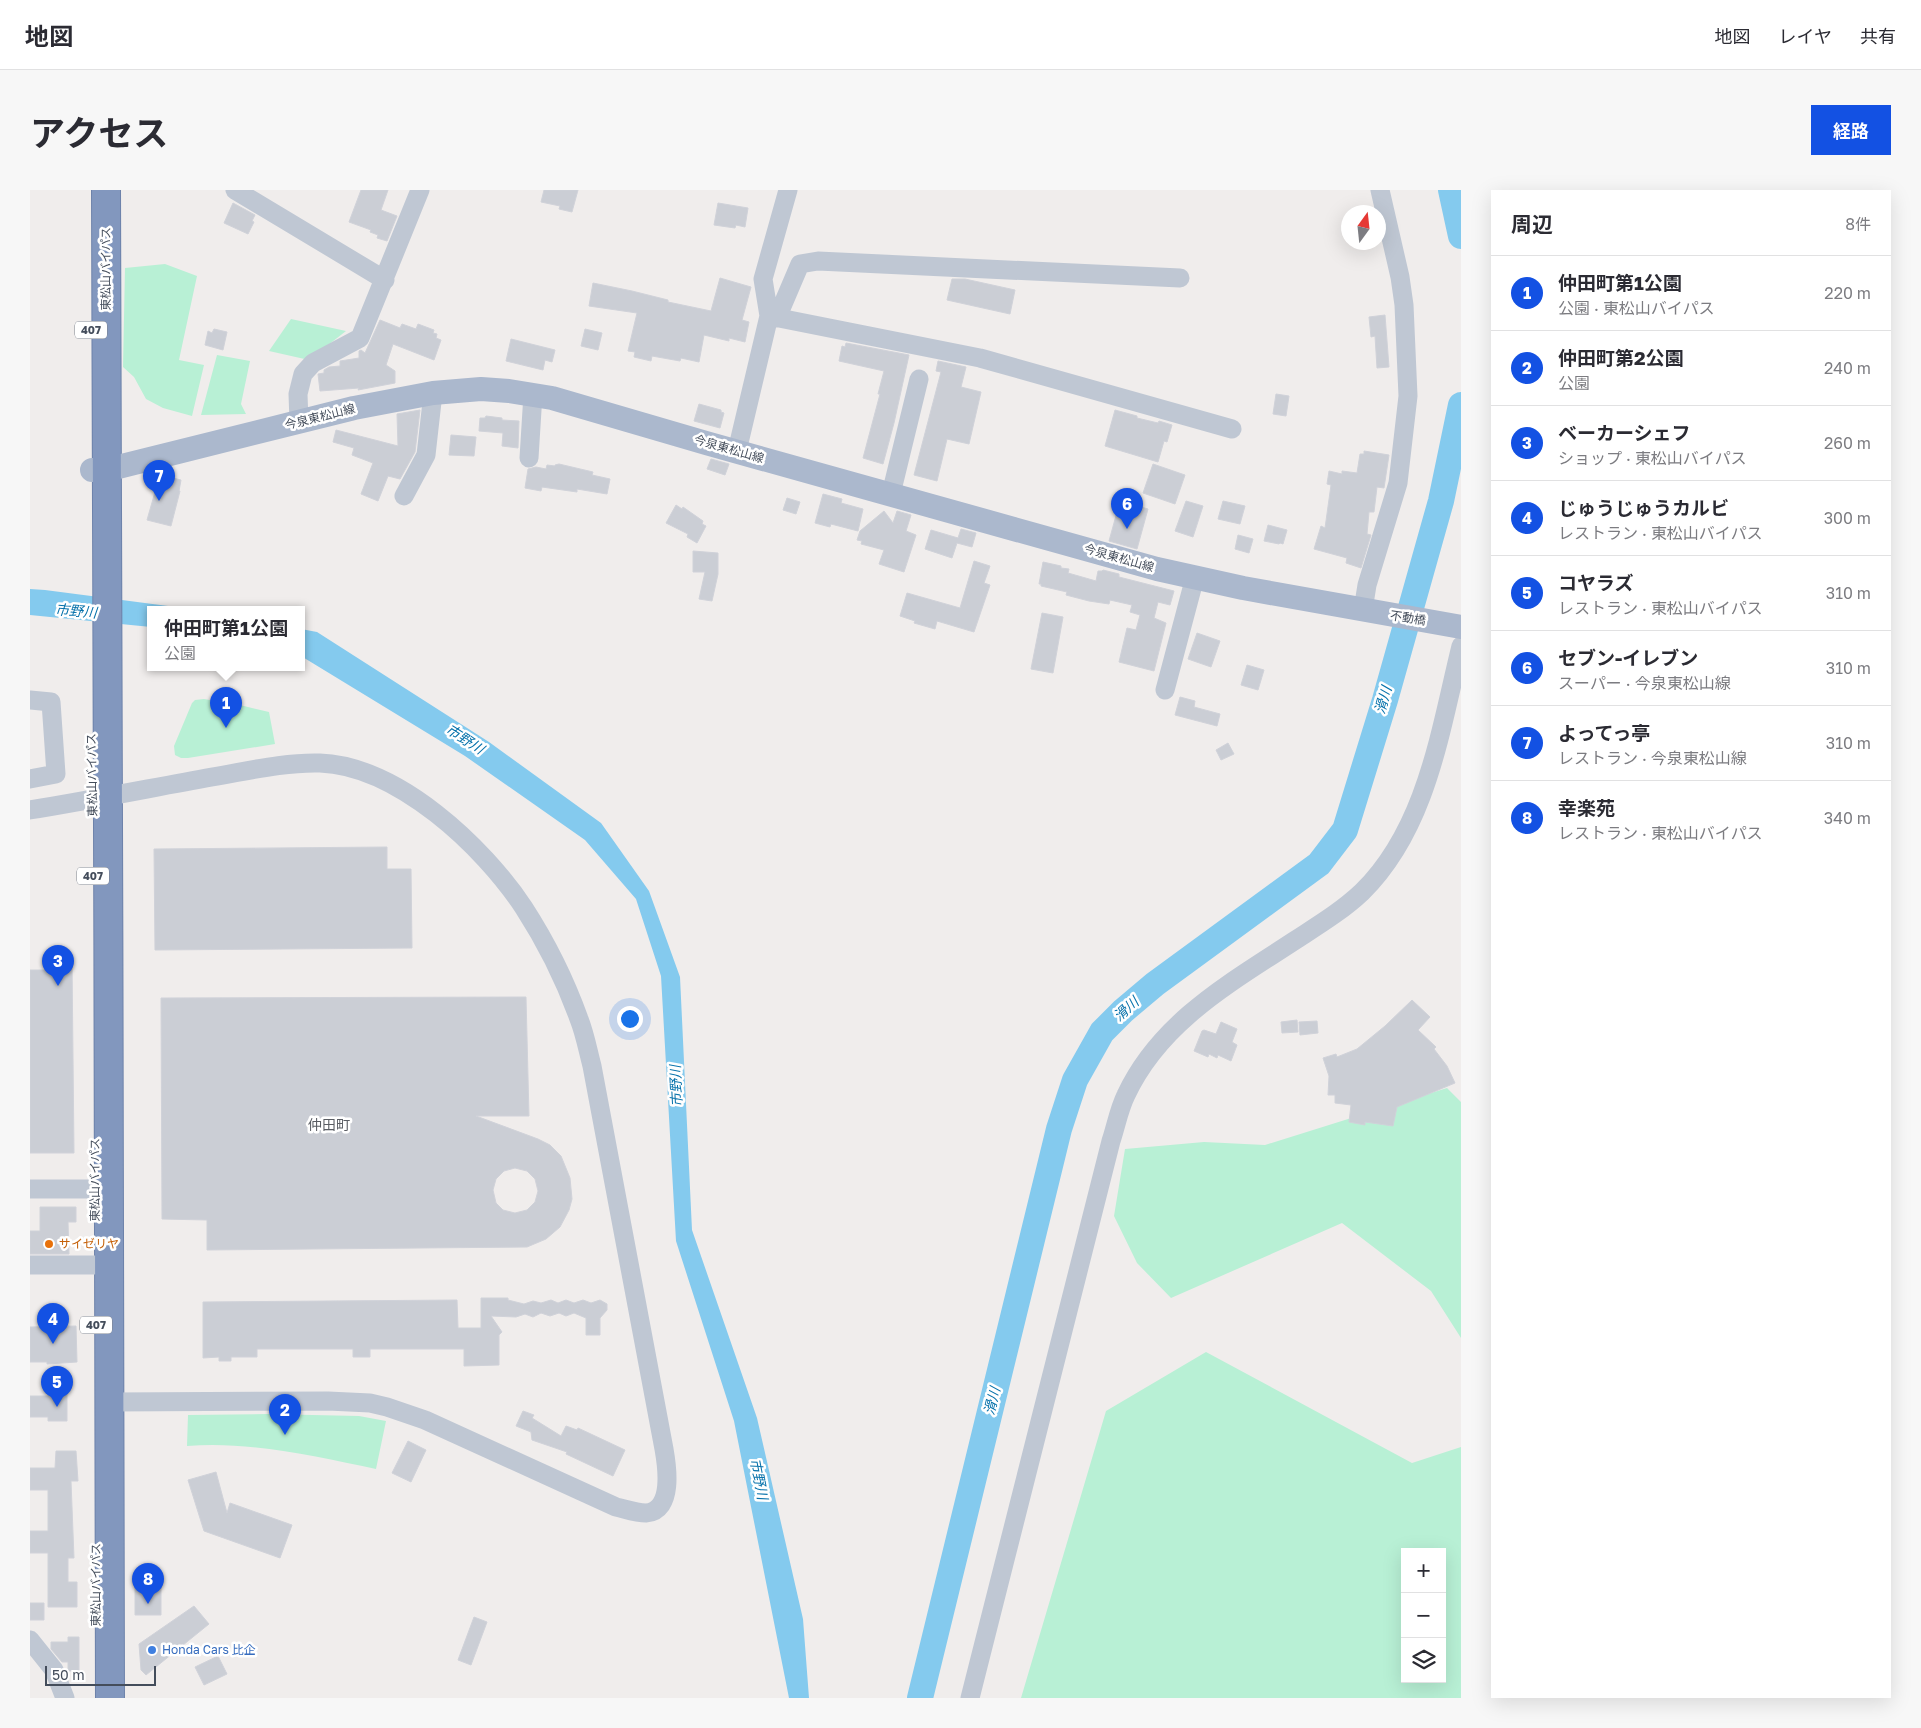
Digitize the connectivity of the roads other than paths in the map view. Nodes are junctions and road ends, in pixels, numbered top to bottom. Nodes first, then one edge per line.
1 (91, 190) edge
2 (106, 190) edge
3 (235, 190) edge
4 (420, 190) edge
5 (788, 190) edge
6 (1380, 190) edge
7 (1180, 278) dead end
8 (385, 280) junction
9 (773, 317) junction
10 (919, 379) dead end
11 (433, 393) junction
12 (533, 394) junction
13 (299, 422) junction
14 (1232, 429) dead end
15 (737, 452) junction
16 (529, 458) dead end
17 (99, 470) junction
18 (891, 494) junction
19 (404, 496) dead end
20 (1195, 577) junction
21 (1362, 610) junction
22 (1459, 633) edge
23 (1165, 690) dead end
24 (30, 700) edge
25 (30, 779) edge
26 (101, 798) junction
27 (30, 810) edge
28 (95, 1189) junction
29 (30, 1190) edge
30 (95, 1265) junction
31 (30, 1266) edge
32 (111, 1402) junction
33 (30, 1640) edge
34 (65, 1698) edge
35 (96, 1698) edge
36 (110, 1698) edge
37 (970, 1698) edge

1 - 17 highway, 東松山バイパス / 407
2 - 17 highway, 東松山バイパス / 407
3 - 8 street
4 - 8 street
5 - 9 street
6 - 21 street
7 - 9 street
8 - 13 street
9 - 14 street
9 - 15 street
10 - 18 street
11 - 12 main road, 今泉東松山線
11 - 13 main road, 今泉東松山線
11 - 19 street
12 - 15 main road, 今泉東松山線
12 - 16 street
13 - 17 main road, 今泉東松山線
15 - 18 main road, 今泉東松山線
17 - 26 highway, 東松山バイパス / 407
18 - 20 main road, 今泉東松山線
20 - 21 main road, 今泉東松山線
20 - 23 street
21 - 22 main road, 不動橋
22 - 37 street
24 - 25 street
26 - 27 street
26 - 28 highway, 東松山バイパス / 407
26 - 32 highway, 東松山バイパス / 407
26 - 32 street
28 - 29 street
28 - 30 highway, 東松山バイパス / 407
30 - 31 street
30 - 35 highway, 東松山バイパス / 407
32 - 36 highway, 東松山バイパス / 407
33 - 34 street

